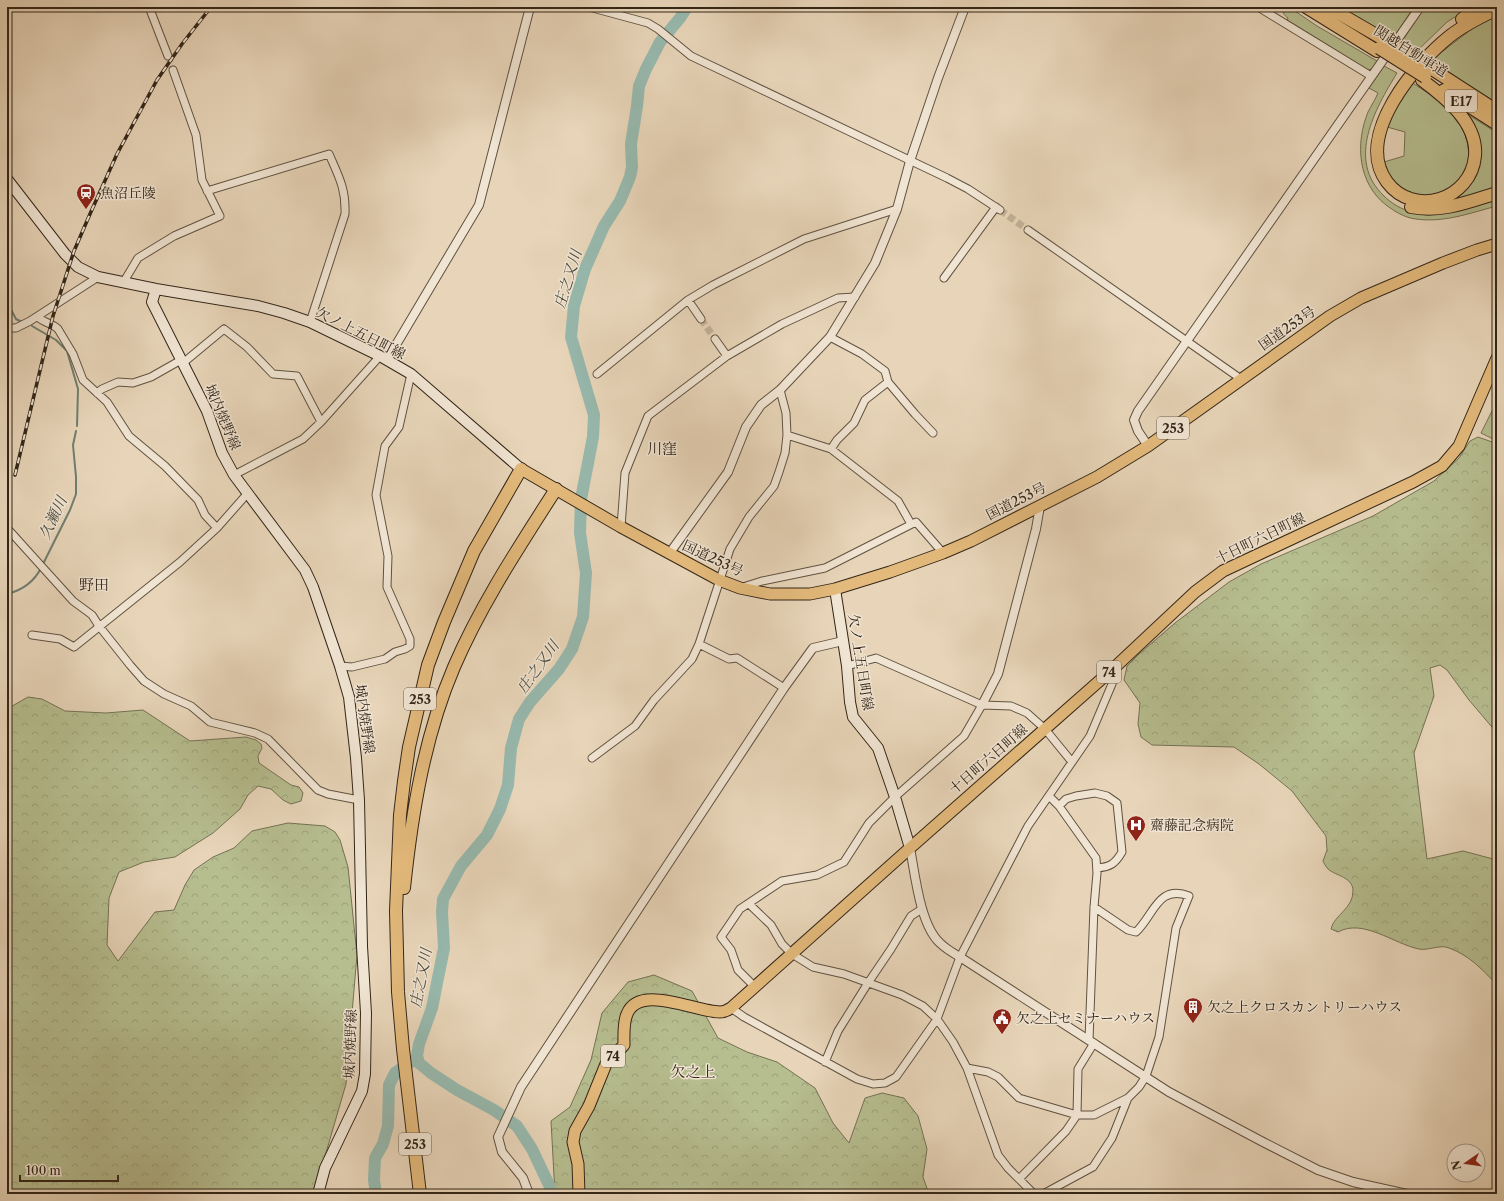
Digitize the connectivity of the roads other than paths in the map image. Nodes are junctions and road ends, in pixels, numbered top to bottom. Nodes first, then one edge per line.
1 (149, 7) edge
2 (530, 7) edge
3 (589, 7) edge
4 (965, 7) edge
5 (1258, 7) edge
6 (1306, 7) edge
7 (1328, 7) edge
8 (1420, 7) edge
9 (1480, 7) edge
10 (1497, 9) edge
11 (1380, 46) junction
12 (168, 56) tunnel mouth
13 (173, 70) tunnel mouth
14 (1426, 75) junction
15 (1371, 76) junction
16 (1497, 111) edge
17 (1497, 124) edge
18 (910, 161) junction
19 (7, 180) edge
20 (206, 191) junction
21 (1497, 193) edge
22 (896, 209) junction
23 (1028, 230) tunnel mouth
24 (1497, 244) edge
25 (98, 277) junction
26 (944, 278) dead end
27 (123, 283) junction
28 (156, 289) junction
29 (855, 297) junction
30 (688, 300) junction
31 (38, 317) junction
32 (702, 319) tunnel mouth
33 (310, 322) junction
34 (7, 328) edge
35 (830, 337) junction
36 (715, 339) tunnel mouth
37 (1186, 341) junction
38 (727, 356) junction
39 (384, 358) junction
40 (1497, 358) edge
41 (182, 362) junction
42 (412, 374) junction
43 (597, 374) dead end
44 (1241, 380) junction
45 (888, 382) junction
46 (780, 390) junction
47 (97, 393) junction
48 (321, 422) junction
49 (933, 433) dead end
50 (787, 435) junction
51 (1148, 446) junction
52 (831, 449) junction
53 (521, 469) junction
54 (234, 475) junction
55 (556, 489) junction
56 (247, 494) junction
57 (1040, 506) junction
58 (911, 524) junction
59 (7, 528) edge
60 (217, 528) junction
61 (621, 528) junction
62 (944, 553) junction
63 (669, 554) junction
64 (719, 580) junction
65 (740, 588) junction
66 (835, 589) junction
67 (99, 626) junction
68 (32, 635) dead end
69 (843, 641) junction
70 (699, 644) junction
71 (340, 666) junction
72 (847, 666) junction
73 (1114, 668) junction
74 (784, 688) junction
75 (982, 705) junction
76 (1044, 729) junction
77 (592, 758) dead end
78 (1072, 762) junction
79 (1049, 796) junction
80 (895, 797) junction
81 (358, 800) junction
82 (1059, 806) junction
83 (910, 848) junction
84 (1097, 868) junction
85 (749, 904) junction
86 (1094, 907) junction
87 (922, 909) junction
88 (398, 949) junction
89 (792, 954) junction
90 (960, 957) junction
91 (868, 983) junction
92 (755, 987) junction
93 (731, 1008) junction
94 (937, 1019) junction
95 (1091, 1041) junction
96 (825, 1062) junction
97 (967, 1068) junction
98 (1146, 1076) junction
99 (1128, 1098) junction
100 (1077, 1115) junction
101 (1019, 1179) junction
102 (318, 1194) edge
103 (420, 1194) edge
104 (529, 1194) edge
105 (579, 1194) edge
106 (1034, 1194) edge
107 (1043, 1194) edge
108 (1407, 1194) edge

1 - 12 street
2 - 39 street
3 - 18 street
4 - 18 street
5 - 15 street
6 - 11 highway, 関越自動車道 / E17
7 - 11 highway, 関越自動車道 / E17
8 - 15 street
9 - 21 highway
10 - 14 highway
11 - 14 highway, 関越自動車道 / E17, bridge
13 - 20 street
14 - 16 highway, 関越自動車道 / E17
14 - 17 highway, 関越自動車道 / E17
15 - 37 street
18 - 22 street
18 - 26 street
19 - 25 main road, 欠ノ上五日町線
20 - 27 street
20 - 33 street
22 - 29 street
22 - 30 street
23 - 37 street
24 - 44 main road, 国道253号 / 253
25 - 27 main road, 欠ノ上五日町線
25 - 31 street
27 - 28 main road, 欠ノ上五日町線
28 - 33 main road, 欠ノ上五日町線
28 - 41 main road, 城内焼野線
29 - 35 street
29 - 38 street
30 - 32 street
30 - 43 street
31 - 34 street
31 - 47 street
33 - 39 main road, 欠ノ上五日町線
35 - 45 street
35 - 46 street
36 - 38 street
37 - 44 street
37 - 51 street
38 - 61 street
39 - 42 main road, 欠ノ上五日町線
39 - 48 street
40 - 73 main road, 十日町六日町線 / 74
41 - 47 street
41 - 48 street
41 - 54 main road, 城内焼野線
42 - 53 main road, 欠ノ上五日町線
42 - 71 street
44 - 51 main road, 国道253号 / 253
45 - 49 street
45 - 52 street
46 - 50 street
46 - 63 street
47 - 60 street
48 - 54 street
50 - 52 street
50 - 64 street
51 - 57 main road, 国道253号 / 253
52 - 58 street
53 - 55 main road, 国道253号 / 253
53 - 88 highway, 253
54 - 56 main road, 城内焼野線
55 - 61 main road, 国道253号 / 253
55 - 88 highway, 253
56 - 60 street
56 - 71 main road, 城内焼野線
57 - 62 main road, 国道253号 / 253
57 - 75 street
58 - 62 street
58 - 65 street
59 - 67 street
60 - 67 street
61 - 63 main road, 国道253号 / 253
62 - 66 main road, 国道253号 / 253
63 - 64 main road, 国道253号 / 253
64 - 65 main road, 国道253号 / 253
64 - 70 street
65 - 66 main road, 国道253号 / 253
66 - 69 main road, 欠ノ上五日町線
67 - 68 street
67 - 81 street
69 - 72 main road, 欠ノ上五日町線
69 - 74 street
70 - 74 street
70 - 77 street
71 - 81 main road, 城内焼野線
72 - 75 street
72 - 80 main road, 欠ノ上五日町線
73 - 76 main road, 十日町六日町線 / 74
73 - 78 street
74 - 104 street
75 - 76 street
75 - 80 street
76 - 78 street
76 - 83 main road, 十日町六日町線 / 74
78 - 79 street
79 - 82 street
79 - 90 street
80 - 83 main road, 欠ノ上五日町線
80 - 85 street
81 - 102 main road, 城内焼野線
82 - 84 street
82 - 84 street
83 - 87 street
83 - 89 main road, 十日町六日町線 / 74
84 - 86 street
85 - 89 street
85 - 92 street
86 - 95 street
86 - 98 street
87 - 90 street
87 - 91 street
88 - 103 highway, 253
89 - 91 street
89 - 92 main road, 十日町六日町線 / 74
90 - 94 street
90 - 95 street
91 - 94 street
91 - 96 street
92 - 93 main road, 十日町六日町線 / 74
93 - 96 street
93 - 105 main road, 74
94 - 96 street
94 - 97 street
95 - 98 street
95 - 100 street
97 - 100 street
97 - 101 street
98 - 99 street
98 - 108 street
99 - 100 street
99 - 107 street
100 - 101 street
101 - 106 street

